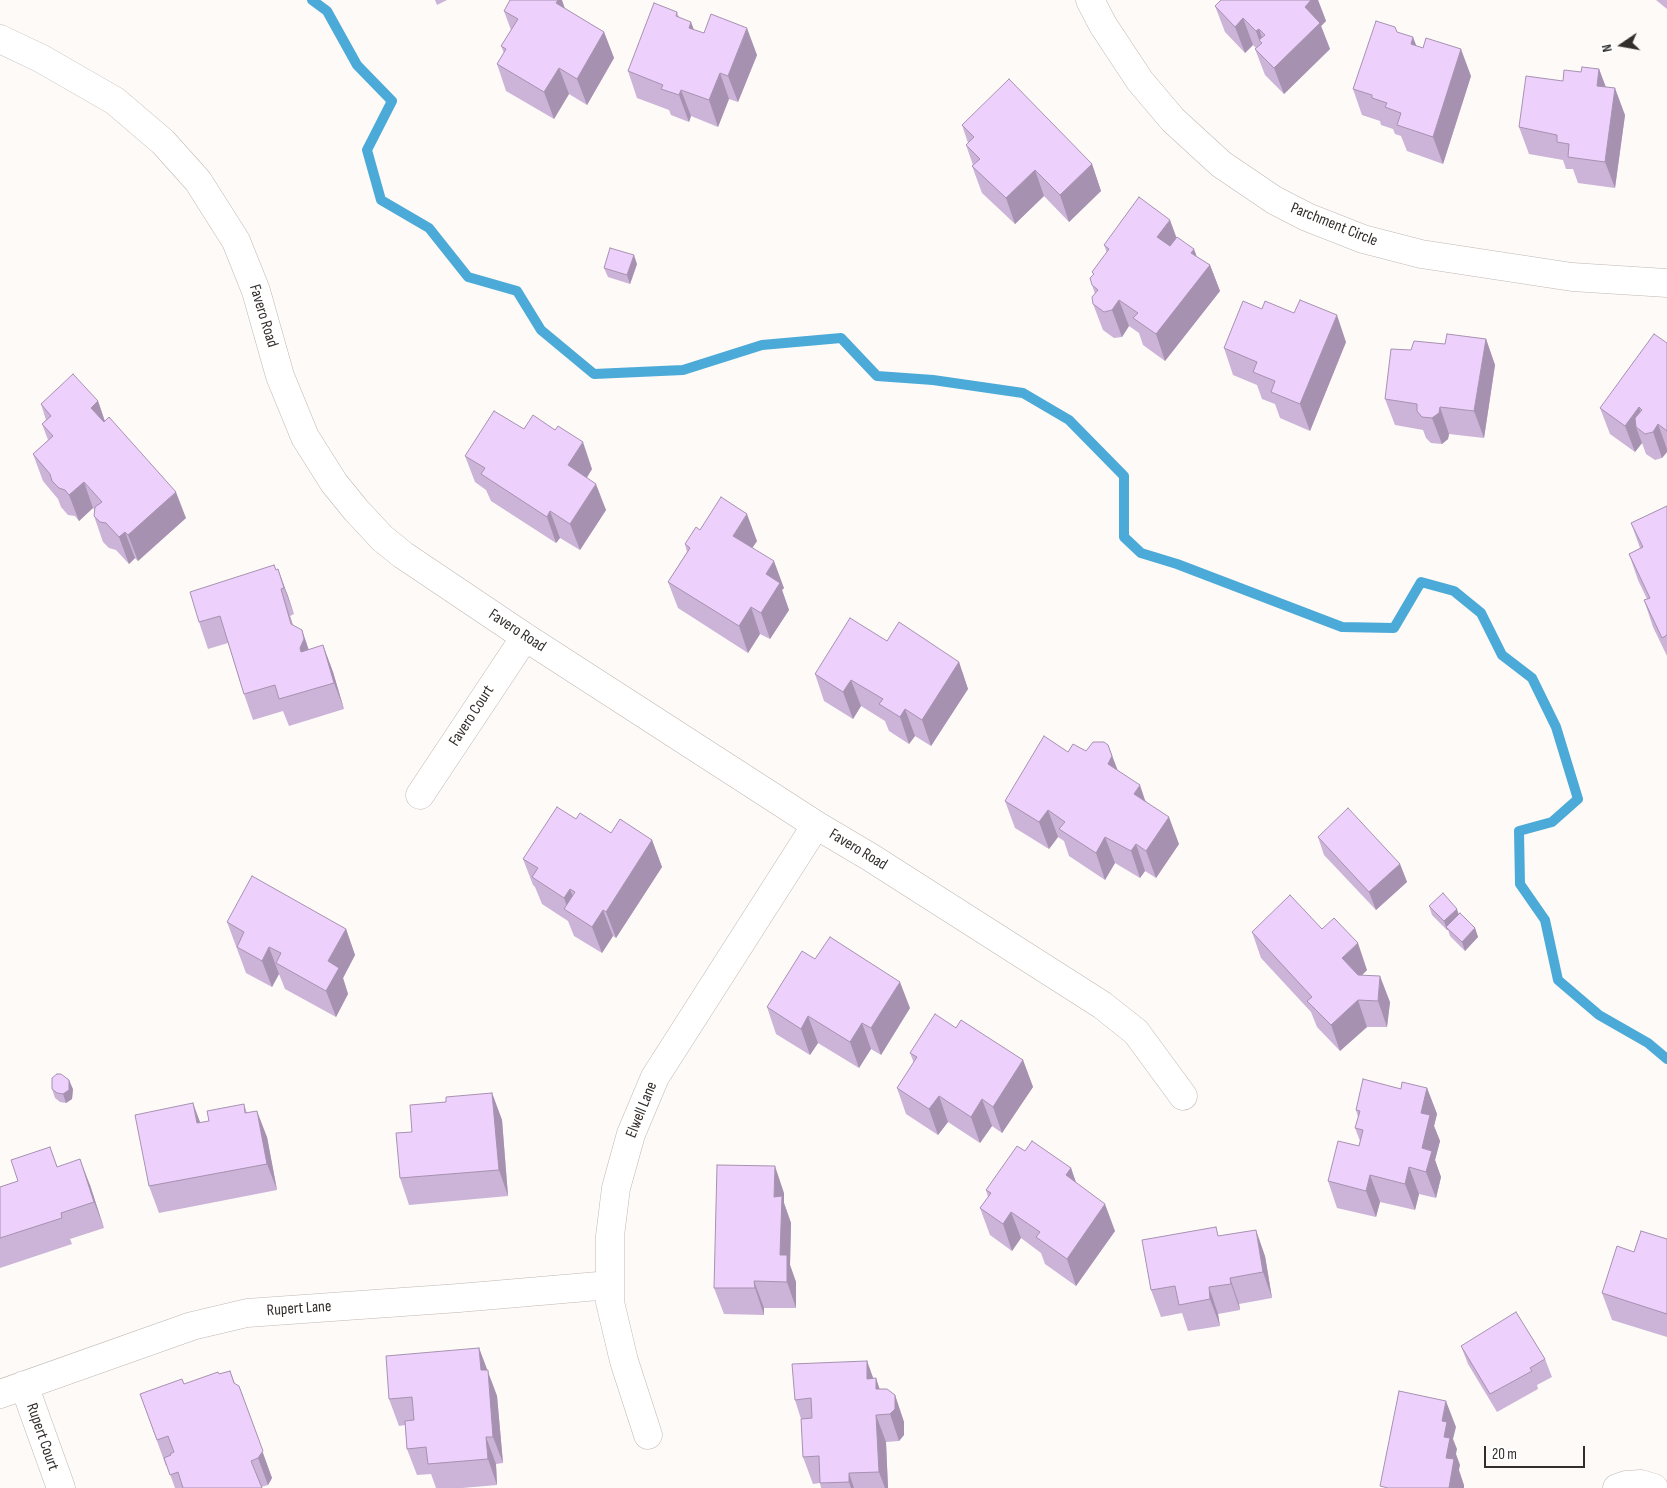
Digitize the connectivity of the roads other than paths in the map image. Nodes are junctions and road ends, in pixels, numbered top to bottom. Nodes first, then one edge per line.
1 (1090, 0) edge
2 (0, 39) edge
3 (1667, 283) edge
4 (525, 637) junction
5 (420, 795) dead end
6 (816, 825) junction
7 (1183, 1096) dead end
8 (610, 1285) junction
9 (12, 1389) edge
10 (648, 1435) dead end
11 (60, 1488) edge
12 (1617, 1488) edge
13 (1654, 1488) edge

1 - 3 street, Parchment Circle
2 - 4 street, Favero Road
4 - 5 street, Favero Court
4 - 6 street, Favero Road
6 - 7 street, Favero Road
6 - 8 street, Elwell Lane
8 - 9 street, Rupert Lane
8 - 10 street, Elwell Lane
9 - 11 street, Rupert Court
12 - 13 street

